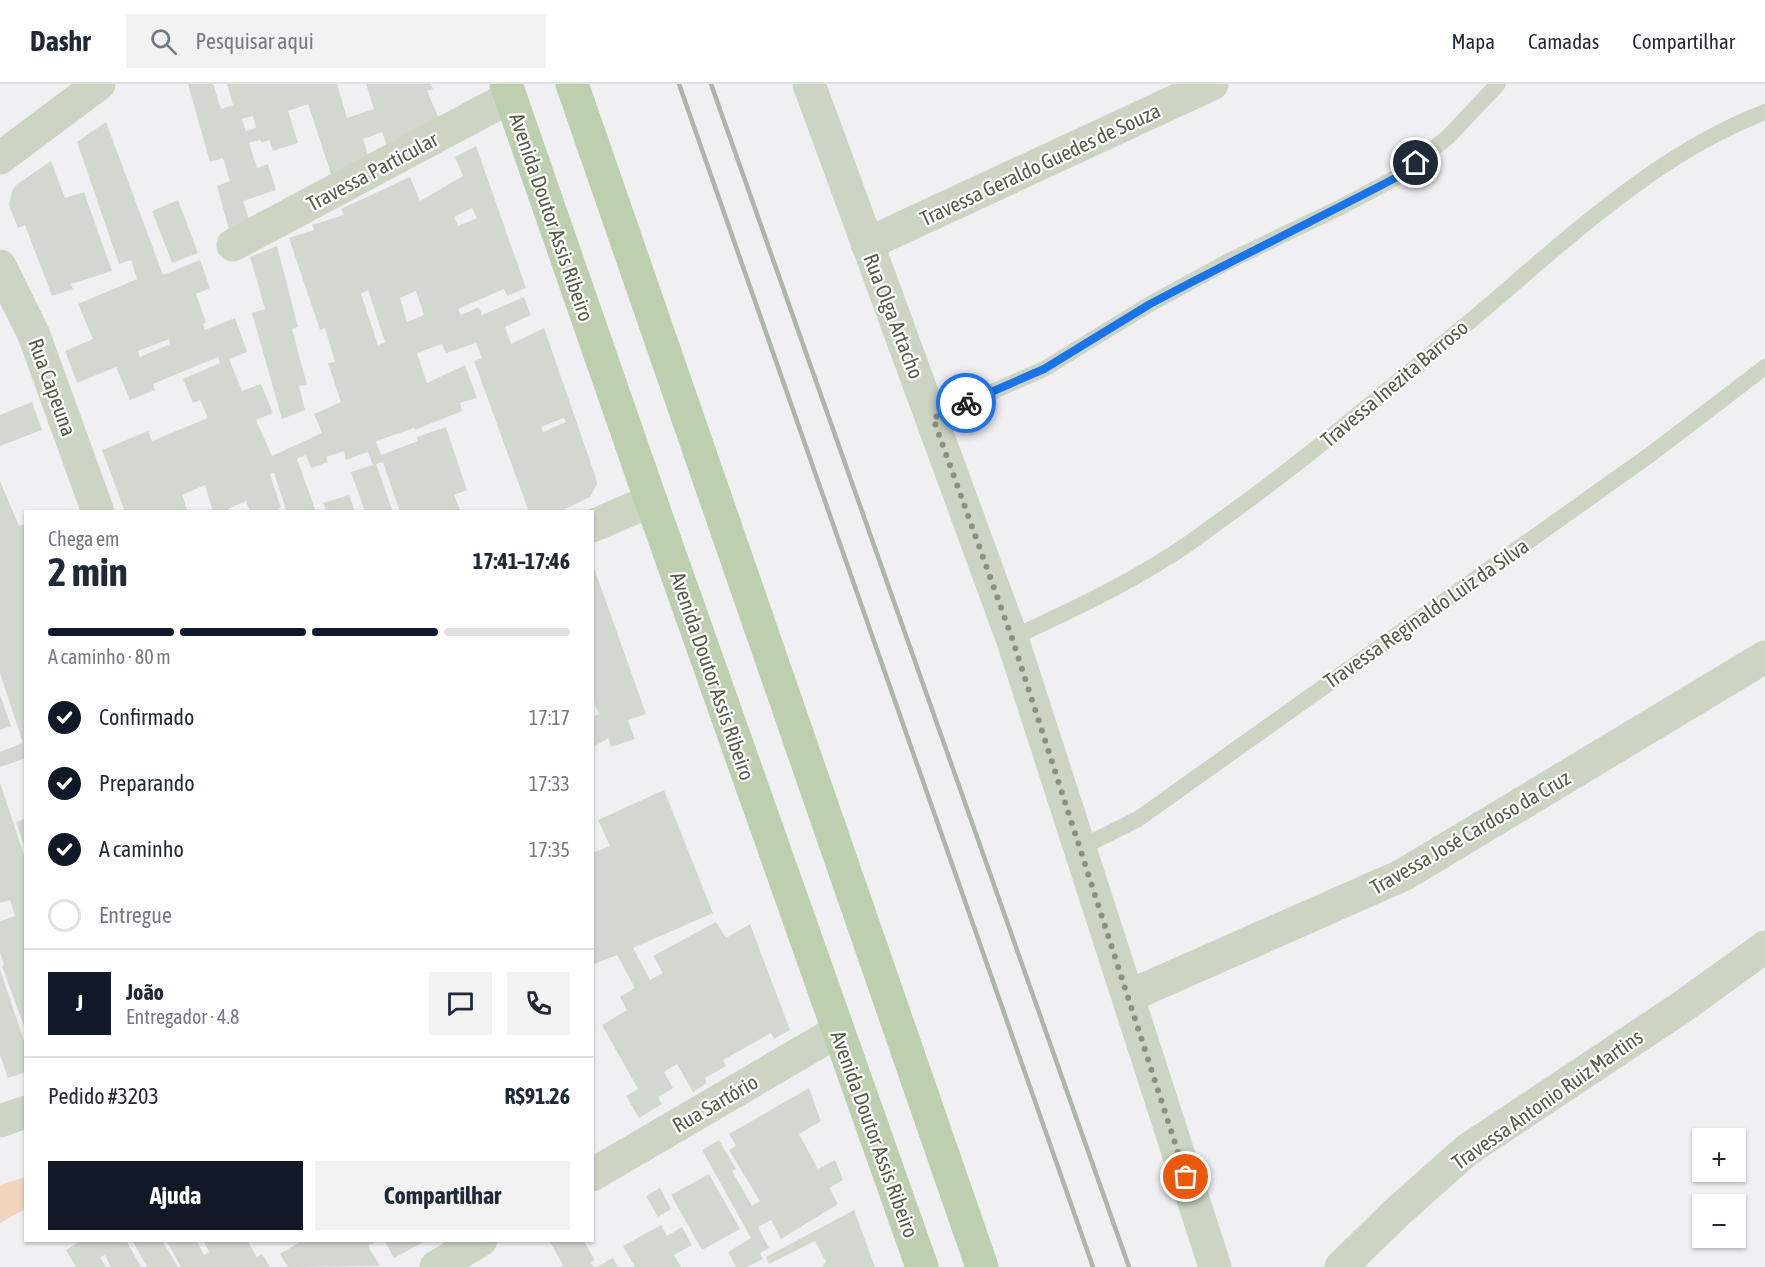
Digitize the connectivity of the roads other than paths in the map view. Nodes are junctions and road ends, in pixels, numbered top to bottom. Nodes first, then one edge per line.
1 (99, 84) edge
2 (572, 84) edge
3 (809, 84) edge
4 (1212, 84) edge
5 (1498, 84) edge
6 (508, 90) edge
7 (1765, 112) edge
8 (0, 158) edge
9 (867, 244) junction
10 (233, 245) dead end
11 (0, 266) edge
12 (1765, 367) edge
13 (933, 418) junction
14 (651, 501) junction
15 (97, 510) edge
16 (594, 525) edge
17 (1012, 638) junction
18 (1765, 657) edge
19 (1080, 848) junction
20 (1765, 947) edge
21 (1128, 996) junction
22 (838, 1031) junction
23 (24, 1113) edge
24 (0, 1121) edge
25 (594, 1174) edge
26 (478, 1242) edge
27 (436, 1267) edge
28 (922, 1267) edge
29 (982, 1267) edge
30 (1215, 1267) edge
31 (1341, 1267) edge

1 - 8 street
2 - 29 main road
3 - 9 street, Rua Olga Artacho
4 - 9 street, Travessa Geraldo Guedes de Souza
5 - 13 lane
6 - 10 street, Travessa Particular
6 - 14 main road, Avenida Doutor Assis Ribeiro
7 - 17 lane, Travessa Inezita Barroso
9 - 13 street, Rua Olga Artacho
11 - 15 street, Rua Capeuna
12 - 19 lane, Travessa Reginaldo Luiz da Silva
13 - 17 street, Rua Olga Artacho
14 - 16 street
14 - 22 main road, Avenida Doutor Assis Ribeiro
17 - 19 street, Rua Olga Artacho
18 - 21 street, Travessa José Cardoso da Cruz
19 - 21 street, Rua Olga Artacho
20 - 31 street, Travessa Antonio Ruiz Martins
21 - 30 street, Rua Olga Artacho
22 - 25 street, Rua Sartório
22 - 28 main road, Avenida Doutor Assis Ribeiro
23 - 24 street
26 - 27 street

